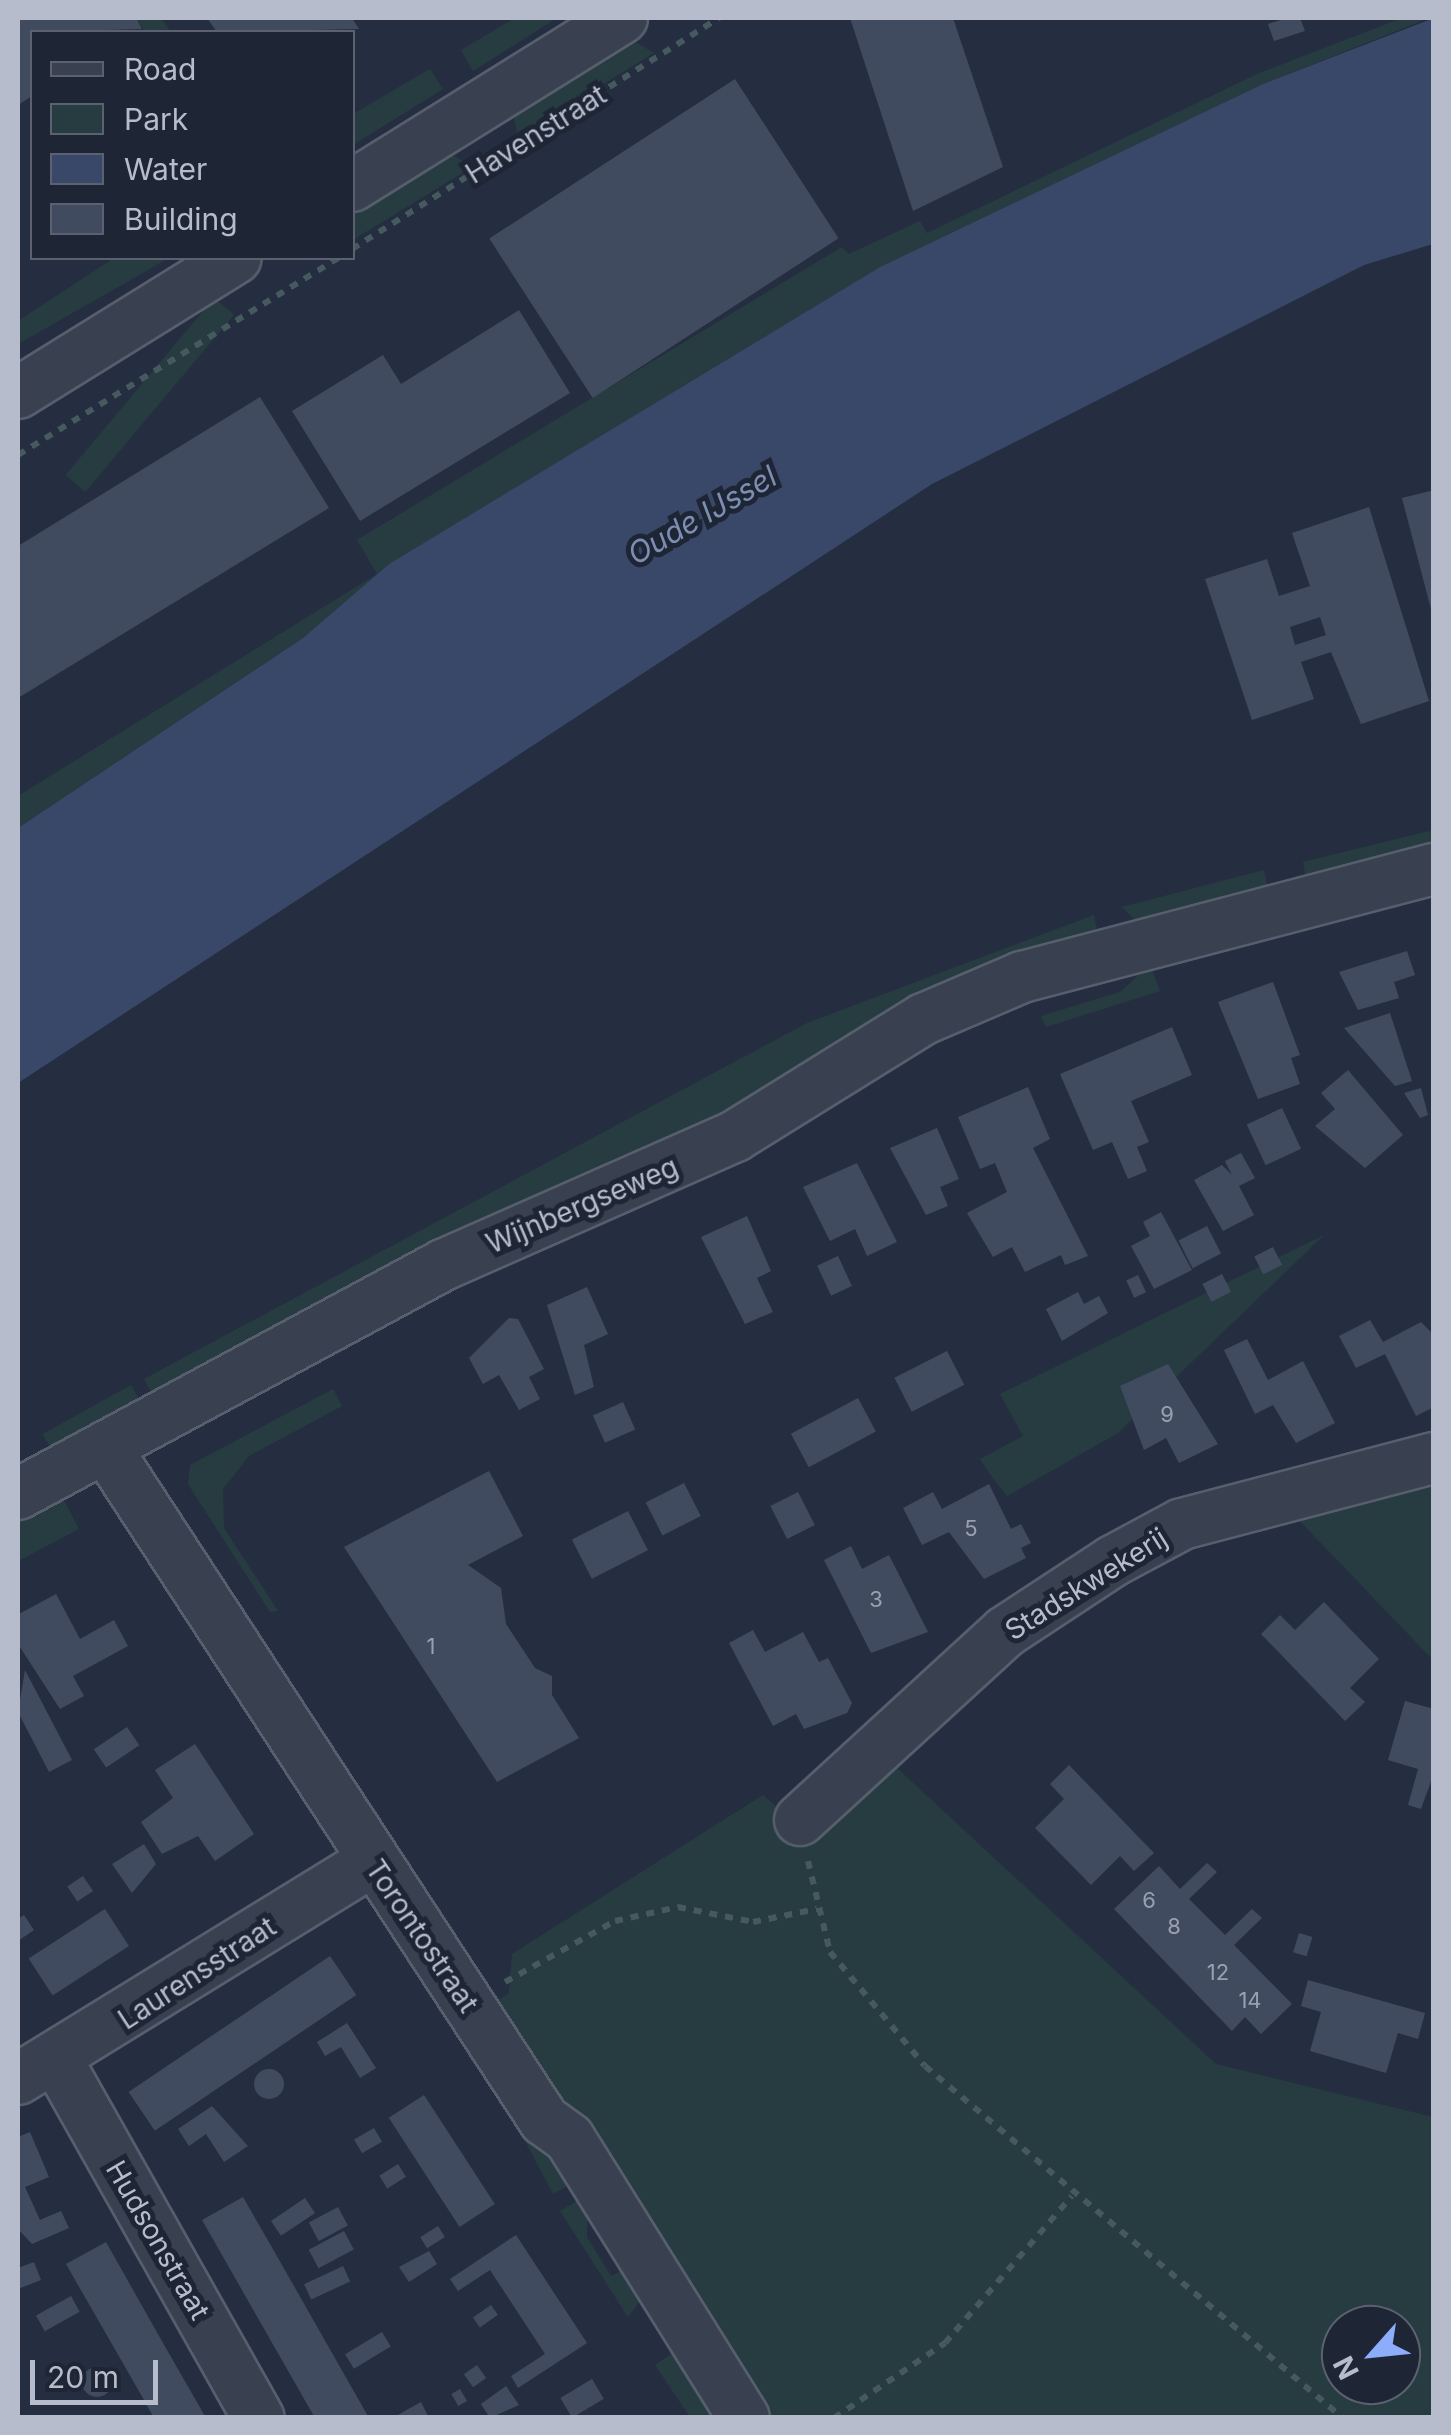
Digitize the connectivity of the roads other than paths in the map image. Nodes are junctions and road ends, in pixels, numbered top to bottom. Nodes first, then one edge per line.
1 (622, 18) edge
2 (355, 184) edge
3 (233, 260) edge
4 (18, 393) edge
5 (1434, 869) edge
6 (105, 1447) junction
7 (1434, 1458) edge
8 (18, 1494) edge
9 (800, 1820) dead end
10 (372, 1861) junction
11 (38, 2071) edge
12 (260, 2418) edge
13 (744, 2418) edge

1 - 2 street, Havenstraat
3 - 4 street
5 - 6 street, Wijnbergseweg
6 - 8 street, Wijnbergseweg
6 - 10 street, Torontostraat
7 - 9 street, Stadskwekerij
10 - 11 street, Laurensstraat
10 - 13 street, Torontostraat
11 - 12 street, Hudsonstraat

